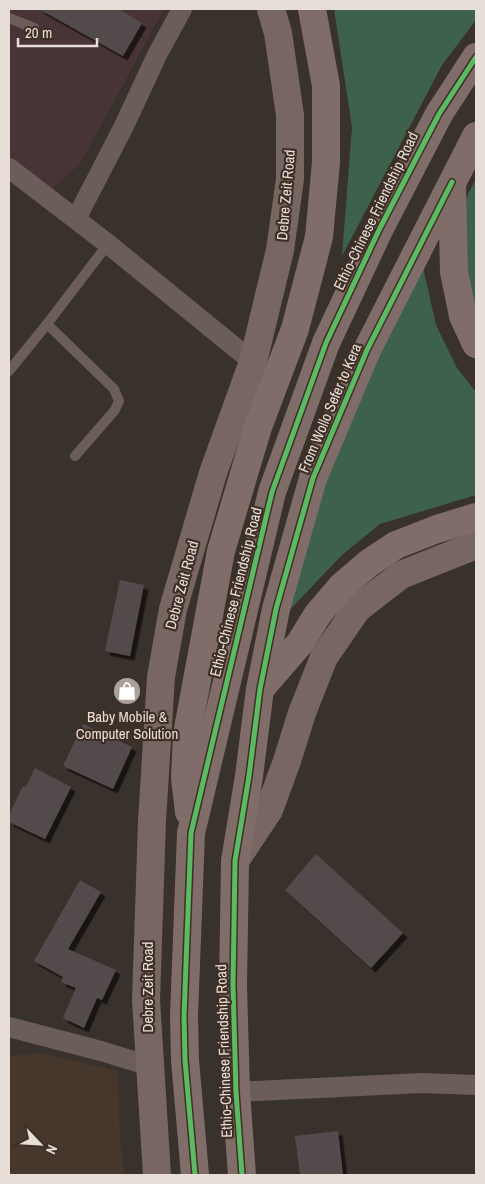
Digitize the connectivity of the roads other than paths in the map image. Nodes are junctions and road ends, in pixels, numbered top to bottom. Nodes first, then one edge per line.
1 (182, 9) edge
2 (271, 9) edge
3 (312, 9) edge
4 (9, 18) edge
5 (34, 28) dead end
6 (476, 57) edge
7 (474, 140) edge
8 (9, 168) edge
9 (452, 182) junction
10 (76, 219) junction
11 (108, 244) junction
12 (47, 324) junction
13 (476, 344) edge
14 (253, 362) junction
15 (9, 371) edge
16 (75, 456) dead end
17 (476, 517) edge
18 (473, 549) edge
19 (260, 689) junction
20 (249, 776) joint
21 (191, 833) junction
22 (235, 861) junction
23 (9, 1027) edge
24 (150, 1066) junction
25 (476, 1085) edge
26 (236, 1092) junction
27 (157, 1175) edge
28 (195, 1175) edge
29 (242, 1175) edge

1 - 10 street
2 - 14 main road, Debre Zeit Road
3 - 21 main road
4 - 5 lane
6 - 21 main road, Ethio-Chinese Friendship Road
7 - 9 main road, From Wollo Sefer to Kera
8 - 10 street
9 - 13 main road
9 - 19 main road, From Wollo Sefer to Kera
10 - 11 street
11 - 12 lane
11 - 14 street
12 - 15 lane
12 - 16 lane
14 - 24 main road, Debre Zeit Road
17 - 19 main road
18 - 22 main road
19 - 20 main road, From Wollo Sefer to Kera
20 - 22 main road, Ethio-Chinese Friendship Road
21 - 28 main road, Ethio-Chinese Friendship Road
22 - 26 main road, Ethio-Chinese Friendship Road
23 - 24 street
24 - 27 main road, Debre Zeit Road
25 - 26 street
26 - 29 main road, Ethio-Chinese Friendship Road

